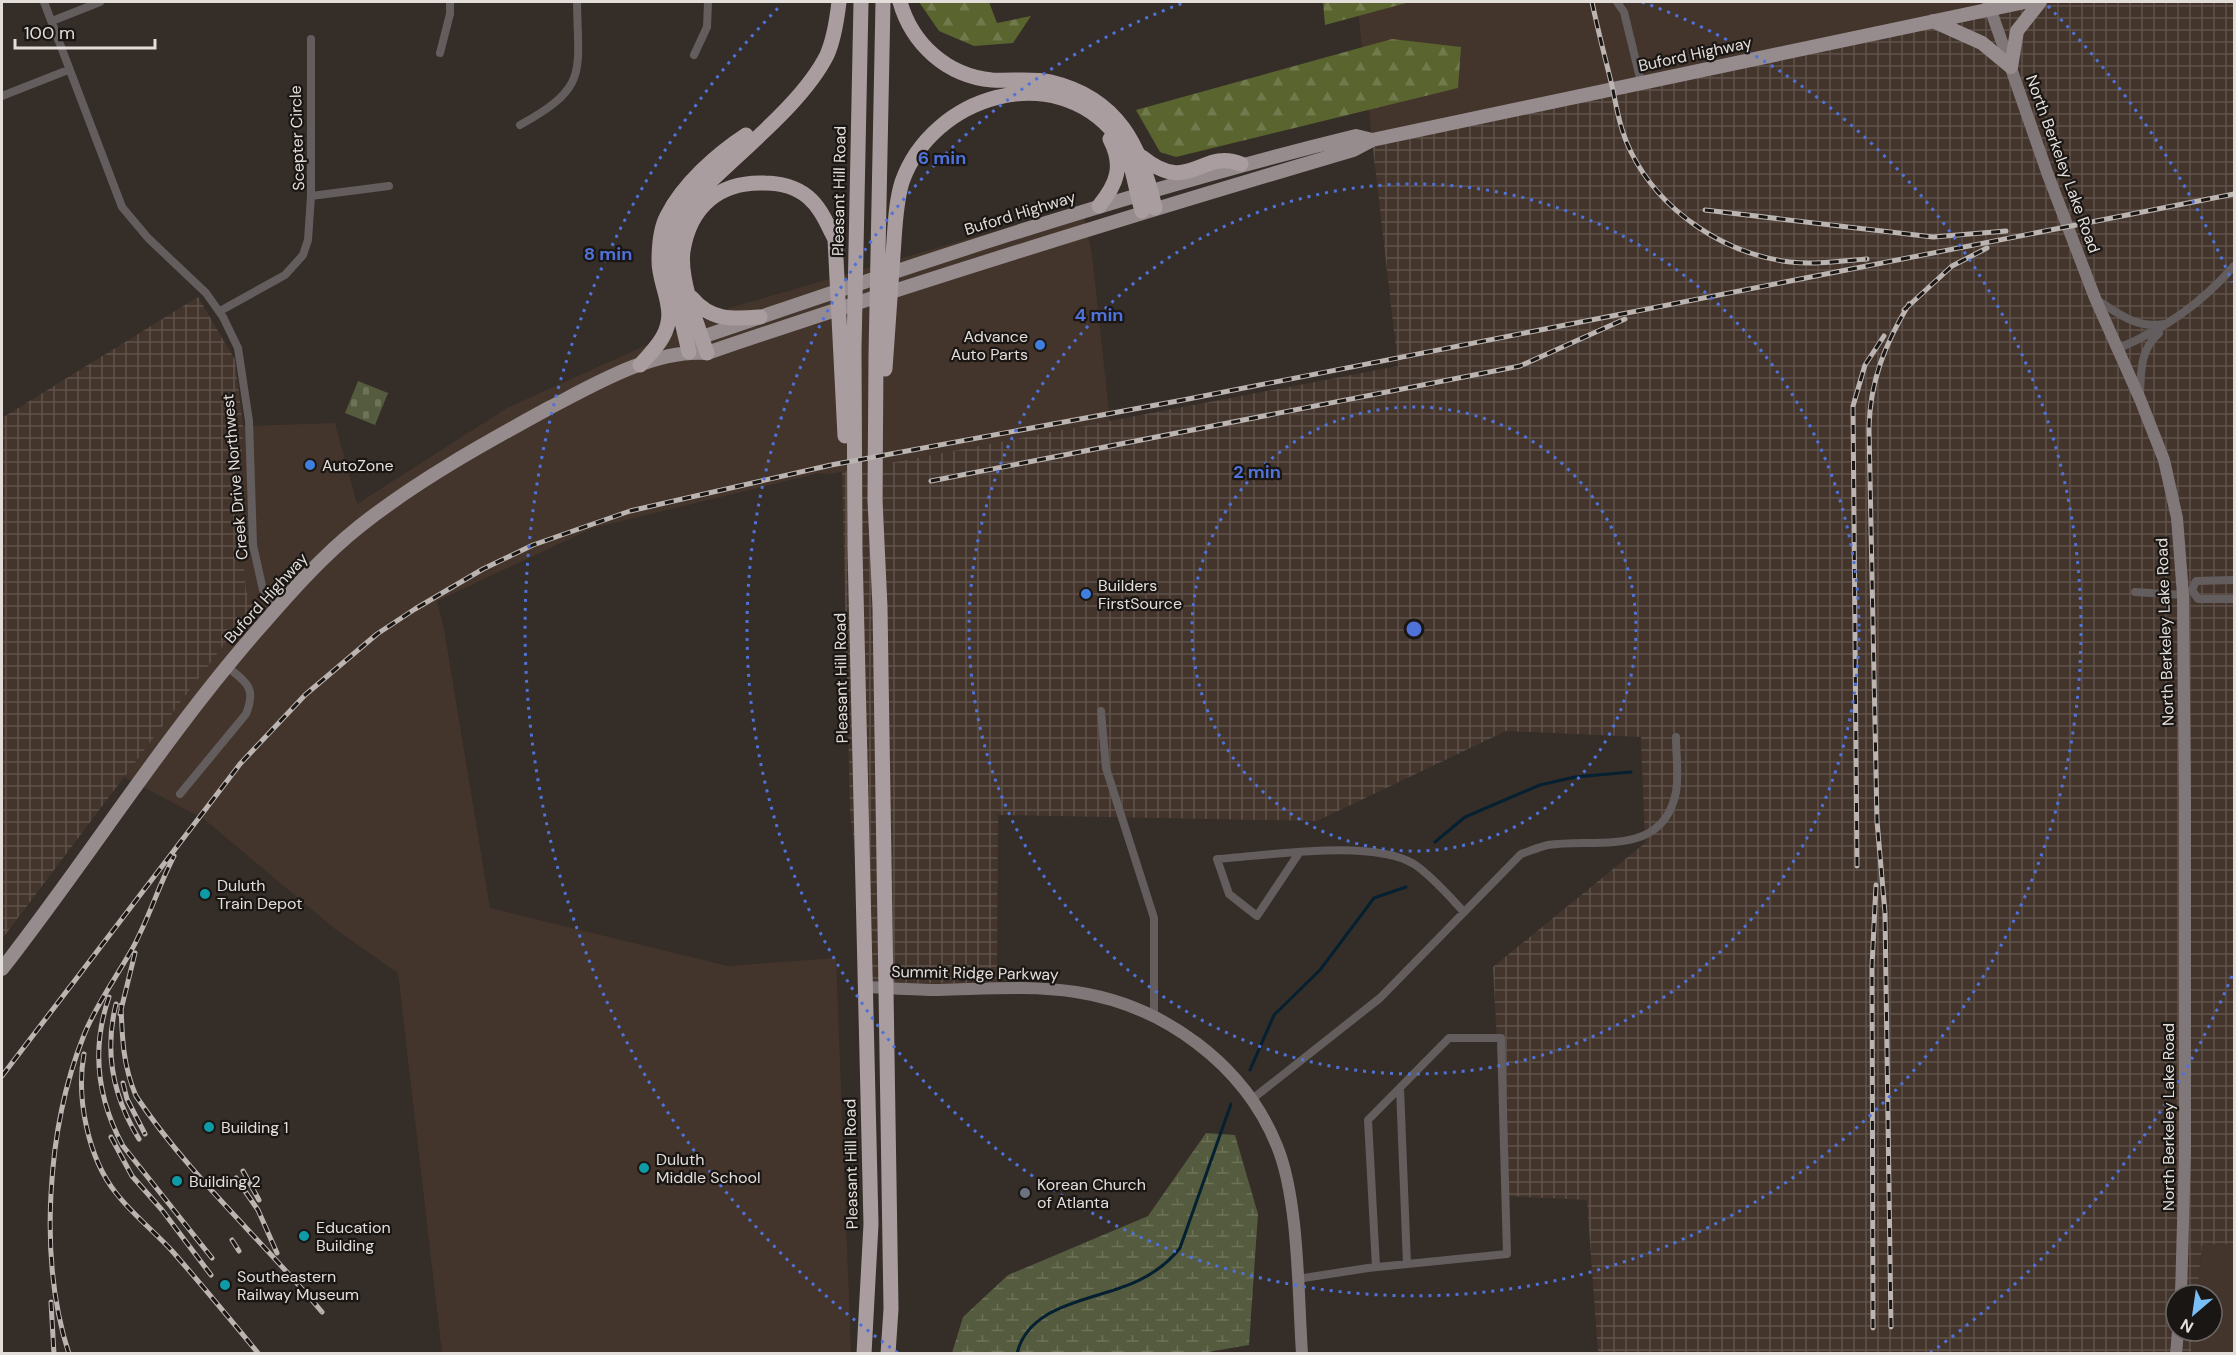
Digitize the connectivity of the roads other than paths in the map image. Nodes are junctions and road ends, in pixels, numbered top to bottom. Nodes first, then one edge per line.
1 (44, 2) edge
2 (100, 2) edge
3 (450, 2) edge
4 (577, 2) edge
5 (708, 2) edge
6 (839, 2) edge
7 (861, 2) edge
8 (883, 2) edge
9 (900, 2) edge
10 (1617, 2) edge
11 (2025, 2) edge
12 (2040, 2) edge
13 (1990, 5) edge
14 (52, 21) junction
15 (1933, 21) junction
16 (311, 39) dead end
17 (441, 53) dead end
18 (694, 55) dead end
19 (2011, 67) junction
20 (68, 70) junction
21 (1641, 82) junction
22 (2, 96) edge
23 (1001, 96) junction
24 (782, 112) junction
25 (520, 124) dead end
26 (1372, 140) junction
27 (1142, 156) junction
28 (1241, 164) junction
29 (389, 186) dead end
30 (1144, 192) junction
31 (311, 196) junction
32 (1099, 206) junction
33 (1148, 210) junction
34 (2235, 266) edge
35 (690, 295) junction
36 (2095, 298) junction
37 (220, 311) junction
38 (760, 317) junction
39 (2171, 323) junction
40 (702, 337) junction
41 (2117, 349) junction
42 (689, 352) junction
43 (707, 353) junction
44 (640, 365) junction
45 (2140, 399) junction
46 (875, 500) junction
47 (855, 550) junction
48 (2235, 580) edge
49 (2135, 592) dead end
50 (2186, 592) junction
51 (2235, 599) edge
52 (279, 605) junction
53 (226, 666) junction
54 (1101, 711) dead end
55 (1676, 736) dead end
56 (180, 794) dead end
57 (1299, 853) junction
58 (1464, 912) junction
59 (2, 969) edge
60 (867, 987) junction
61 (884, 988) junction
62 (1154, 1017) junction
63 (1400, 1088) junction
64 (1251, 1100) junction
65 (1407, 1264) junction
66 (1376, 1267) junction
67 (1296, 1279) junction
68 (2181, 1283) edge
69 (864, 1353) edge
70 (888, 1353) edge
71 (1302, 1353) edge

1 - 14 street, Creek Drive Northwest
2 - 14 street
3 - 17 street
4 - 25 street
5 - 18 street
6 - 24 highway
7 - 47 highway, Pleasant Hill Road
8 - 46 highway
9 - 27 highway
10 - 21 street
11 - 13 main road, Buford Highway
12 - 19 main road
13 - 15 main road, Buford Highway
13 - 19 street, North Berkeley Lake Road
14 - 20 street, Creek Drive Northwest
15 - 19 main road
15 - 21 main road, Buford Highway
16 - 31 street, Scepter Circle
19 - 36 street, North Berkeley Lake Road
20 - 22 street
20 - 37 street, Creek Drive Northwest
21 - 26 main road, Buford Highway
23 - 30 highway
23 - 32 highway
23 - 46 highway
24 - 42 highway
24 - 44 highway
26 - 28 main road, Buford Highway
26 - 33 main road, Buford Highway
27 - 28 highway
27 - 30 highway
28 - 30 main road, Buford Highway
29 - 31 street, Scepter Circle
30 - 32 main road, Buford Highway
30 - 33 highway
31 - 37 street
32 - 38 main road, Buford Highway
33 - 43 main road, Buford Highway
34 - 39 street
35 - 38 highway
35 - 40 highway
35 - 47 highway
36 - 39 street
36 - 41 street, North Berkeley Lake Road
37 - 52 street, Creek Drive Northwest
38 - 40 main road, Buford Highway
39 - 41 street
39 - 45 street
40 - 42 main road
40 - 43 highway
41 - 45 street, North Berkeley Lake Road
42 - 43 main road, Buford Highway
42 - 44 main road, Buford Highway
44 - 52 main road, Buford Highway
45 - 50 street, North Berkeley Lake Road
46 - 61 highway
47 - 60 highway, Pleasant Hill Road
48 - 50 street
49 - 50 street
50 - 51 street
50 - 68 street, North Berkeley Lake Road
52 - 53 main road, Buford Highway
53 - 56 street
53 - 59 main road, Buford Highway
54 - 62 street
55 - 58 street
57 - 57 street
57 - 58 street
58 - 64 street
60 - 61 street, Summit Ridge Parkway
60 - 69 highway, Pleasant Hill Road
61 - 62 street, Summit Ridge Parkway
61 - 70 highway
62 - 64 street, Summit Ridge Parkway
63 - 65 street
63 - 65 street
63 - 66 street
64 - 67 street, Summit Ridge Parkway
65 - 66 street
66 - 67 street
67 - 71 street, Summit Ridge Parkway

